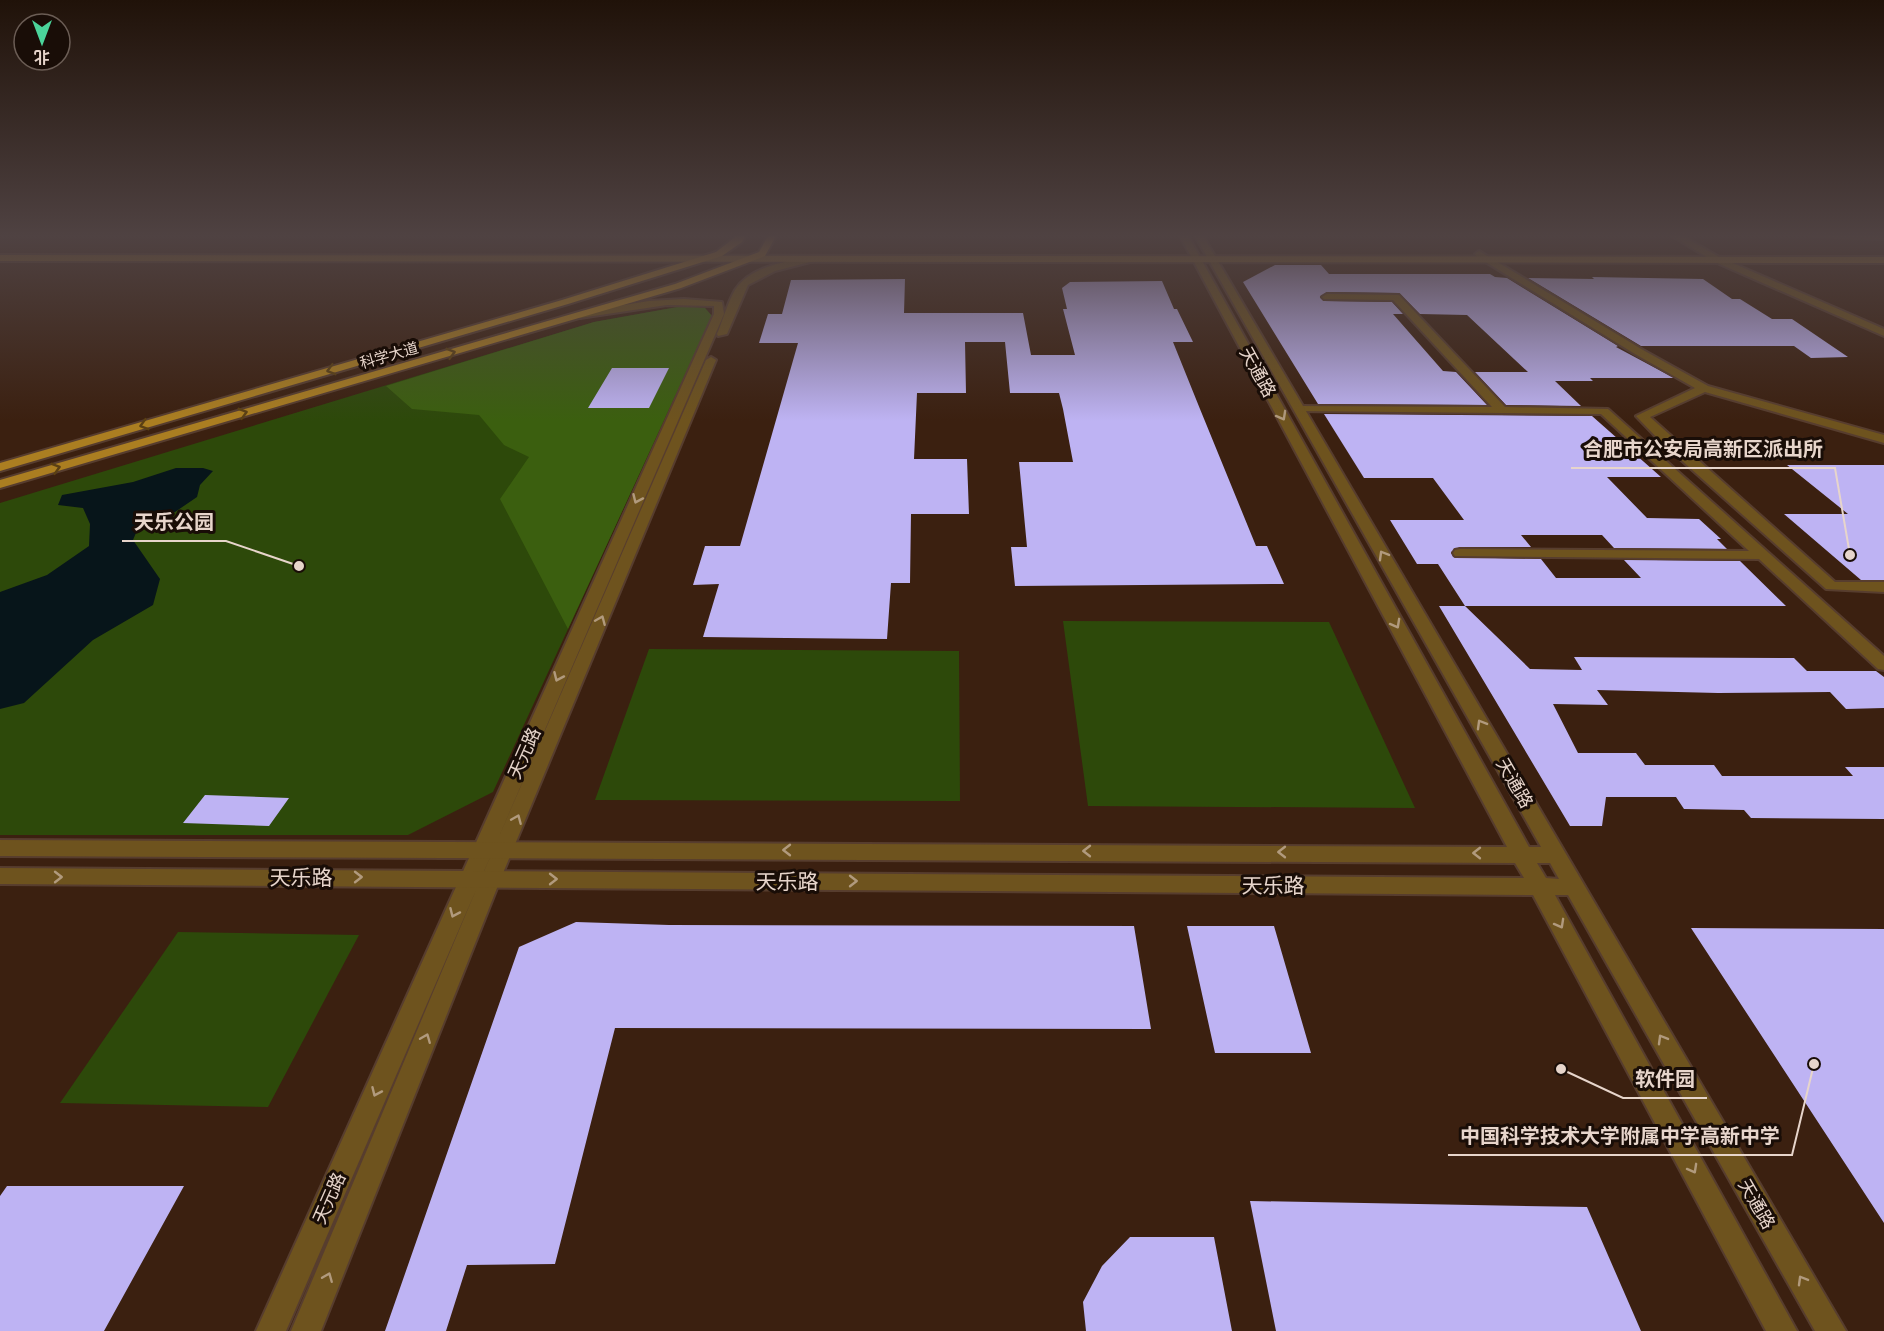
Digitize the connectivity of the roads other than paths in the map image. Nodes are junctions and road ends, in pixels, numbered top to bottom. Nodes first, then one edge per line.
1 (586, 296) edge
2 (644, 296) edge
3 (738, 296) edge
4 (1224, 296) edge
5 (1228, 296) edge
6 (1547, 296) edge
7 (1801, 296) edge
8 (1820, 296) edge
9 (1327, 297) dead end
10 (580, 315) junction
11 (1884, 324) edge
12 (1884, 333) edge
13 (1704, 388) junction
14 (1299, 409) junction
15 (1502, 411) junction
16 (1882, 437) edge
17 (0, 467) edge
18 (0, 484) edge
19 (1460, 553) dead end
20 (1764, 555) junction
21 (1884, 587) edge
22 (1884, 664) edge
23 (0, 848) edge
24 (481, 850) junction
25 (504, 850) junction
26 (1521, 853) junction
27 (1556, 855) junction
28 (0, 876) edge
29 (469, 878) junction
30 (491, 878) junction
31 (1575, 887) junction
32 (1540, 888) junction
33 (271, 1331) edge
34 (306, 1331) edge
35 (1782, 1331) edge
36 (1831, 1331) edge

1 -> 17 main road, 科学大道
2 - 10 main road, 科学大道
25 -> 3 street, 天元路
4 -> 26 street, 天通路
5 - 14 street, 天通路
6 - 13 street
7 - 12 street
8 - 11 street
9 - 15 street
18 -> 10 main road, 科学大道
10 -> 24 street, 天元路
13 - 16 street
13 - 21 street
14 - 15 street
27 -> 14 street, 天通路
15 - 20 street
19 - 20 street
20 - 22 street
23 - 24 street, 天乐路
24 - 25 street, 天乐路
24 - 29 street, 天元路
26 -> 25 street, 天乐路
25 - 30 street, 天元路
26 - 27 street, 天乐路
26 - 32 street, 天通路
27 - 31 street, 天通路
28 -> 29 street, 天乐路
29 - 30 street, 天乐路
29 -> 33 street, 天元路
30 -> 32 street, 天乐路
34 -> 30 street, 天元路
31 - 32 street, 天乐路
36 -> 31 street, 天通路
32 -> 35 street, 天通路

